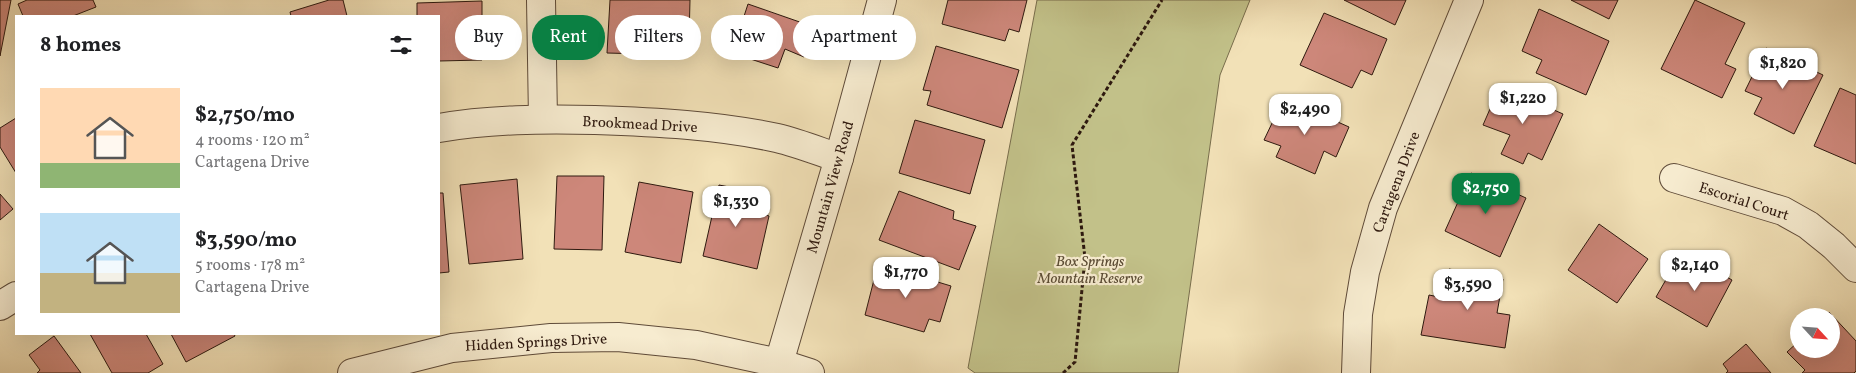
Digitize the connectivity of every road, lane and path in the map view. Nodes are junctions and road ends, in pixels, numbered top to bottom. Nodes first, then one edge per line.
1 (541, 0) edge
2 (882, 0) edge
3 (1162, 0) edge
4 (1469, 0) edge
5 (543, 119) junction
6 (440, 128) edge
7 (839, 158) junction
8 (1674, 178) dead end
9 (1856, 268) edge
10 (15, 297) edge
11 (0, 306) edge
12 (777, 368) edge
13 (352, 373) edge
14 (810, 373) edge
15 (1063, 373) edge
16 (1356, 373) edge

1 - 5 street
2 - 7 street, Mountain View Road
3 - 15 path
4 - 16 street, Cartagena Drive
5 - 6 street, Brookmead Drive
5 - 7 street, Brookmead Drive
7 - 12 street, Mountain View Road
8 - 9 street, Escorial Court
10 - 11 street
12 - 13 street, Hidden Springs Drive
12 - 14 street, Hidden Springs Drive

